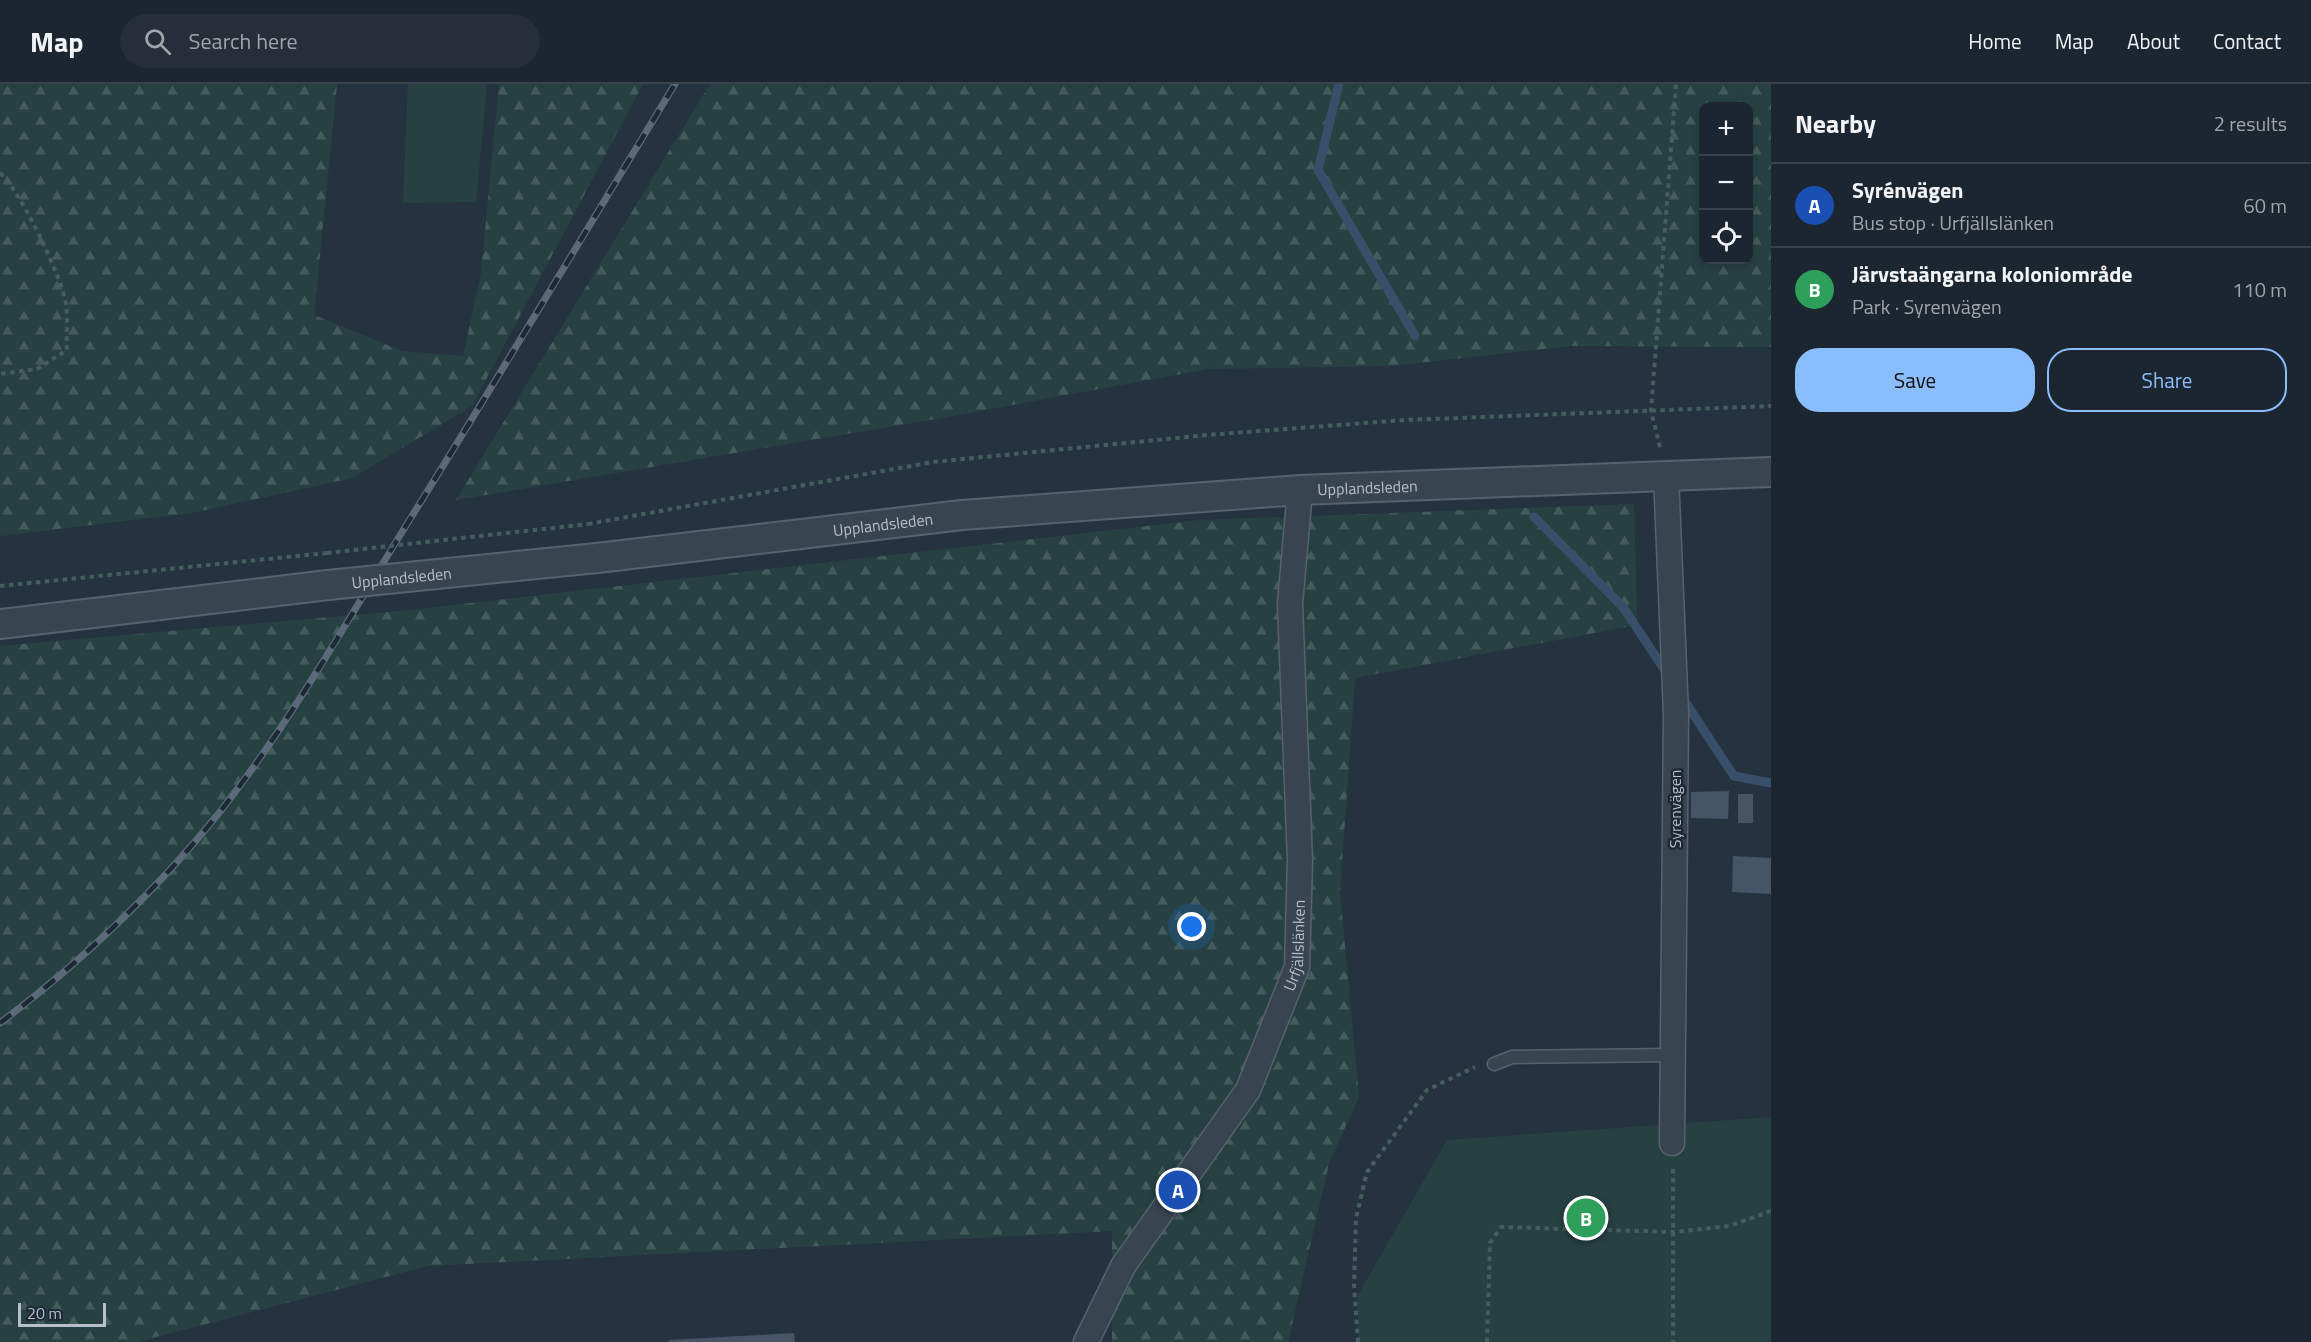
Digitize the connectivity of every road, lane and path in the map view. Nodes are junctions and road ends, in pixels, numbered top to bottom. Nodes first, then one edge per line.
1 (1676, 84) edge
2 (0, 173) edge
3 (0, 374) edge
4 (1771, 406) edge
5 (1651, 411) junction
6 (1771, 472) edge
7 (1666, 475) junction
8 (1300, 490) junction
9 (0, 586) edge
10 (0, 624) edge
11 (1673, 1055) junction
12 (1494, 1064) joint
13 (1672, 1143) joint
14 (1771, 1211) edge
15 (1674, 1232) junction
16 (1086, 1342) edge
17 (1358, 1342) edge
18 (1487, 1342) edge
19 (1673, 1342) edge

1 - 5 path
2 - 3 path
4 - 5 path
5 - 7 path
5 - 9 path, bridge
6 - 7 street, Upplandsleden
7 - 8 street, Upplandsleden
7 - 11 street, Syrenvägen
8 - 10 street, Upplandsleden, bridge
8 - 16 street, Urfjällslänken
11 - 12 lane
11 - 13 street, Syrenvägen
12 - 17 path
13 - 15 path
14 - 15 path
15 - 18 path
15 - 19 path

